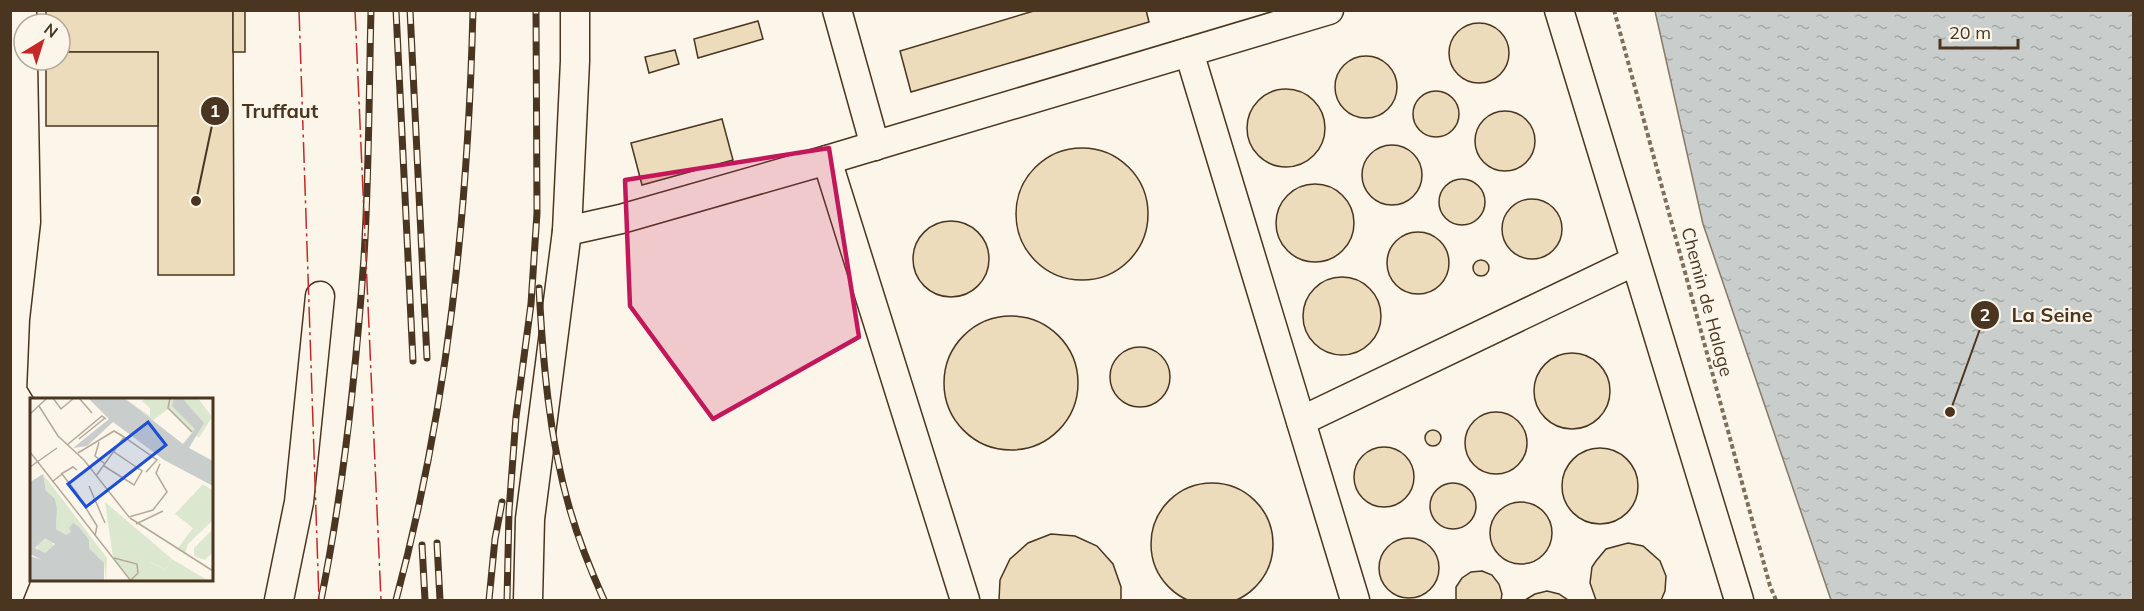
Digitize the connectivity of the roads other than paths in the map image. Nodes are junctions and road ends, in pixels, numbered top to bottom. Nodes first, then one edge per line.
1 (22, 10) edge
2 (575, 10) edge
3 (837, 10) edge
4 (1329, 10) edge
5 (1559, 10) edge
6 (1189, 52) junction
7 (874, 146) junction
8 (827, 160) junction
9 (567, 231) junction
10 (1635, 261) junction
11 (320, 296) dead end
12 (11, 391) edge
13 (1301, 421) junction
14 (16, 508) edge
15 (10, 593) edge
16 (279, 600) edge
17 (528, 600) edge
18 (965, 600) edge
19 (1355, 600) edge
20 (1739, 600) edge

1 - 12 street
2 - 9 street
3 - 7 street
4 - 6 street
5 - 10 street
6 - 7 street
6 - 13 street
7 - 8 street
8 - 9 street
8 - 18 street
9 - 17 street
10 - 13 street
10 - 20 street
11 - 16 street
12 - 14 street
13 - 19 street
14 - 15 street

